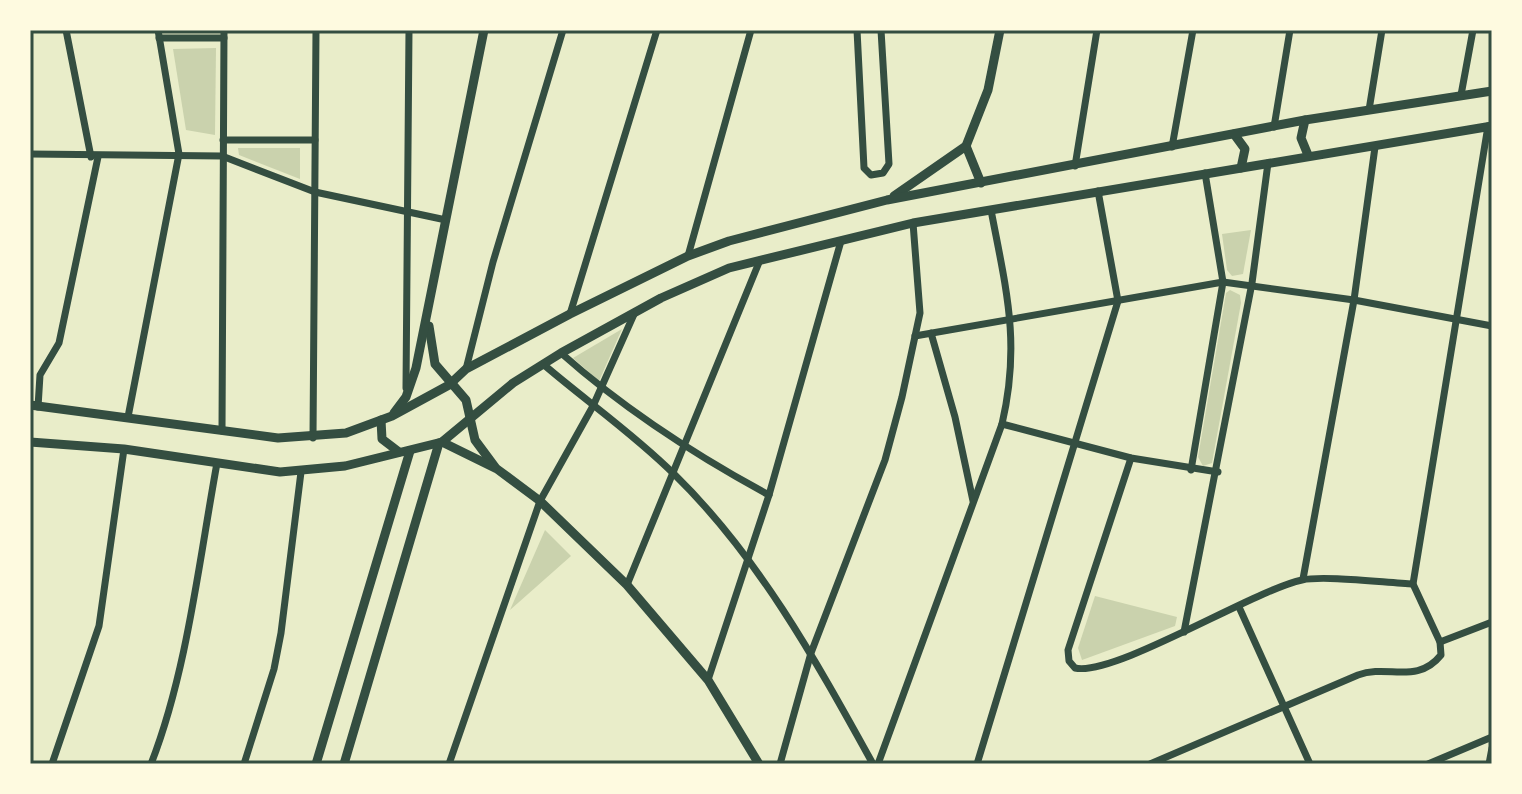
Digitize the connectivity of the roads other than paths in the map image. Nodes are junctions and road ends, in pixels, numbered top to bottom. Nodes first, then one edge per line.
1 (66, 30) edge
2 (316, 30) edge
3 (409, 30) edge
4 (484, 30) edge
5 (563, 30) edge
6 (657, 30) edge
7 (751, 30) edge
8 (857, 30) edge
9 (881, 30) edge
10 (1097, 30) edge
11 (1193, 30) edge
12 (1290, 30) edge
13 (1382, 30) edge
14 (1473, 30) edge
15 (159, 34) edge
16 (224, 34) edge
17 (1001, 34) edge
18 (1492, 91) edge
19 (1461, 95) junction
20 (1369, 110) junction
21 (1305, 120) junction
22 (1490, 126) edge
23 (1274, 127) junction
24 (1234, 134) junction
25 (223, 140) junction
26 (315, 140) junction
27 (966, 146) junction
28 (1172, 147) junction
29 (1375, 147) junction
30 (32, 154) edge
31 (179, 154) junction
32 (1308, 155) junction
33 (222, 156) junction
34 (94, 157) junction
35 (1268, 163) junction
36 (1075, 167) junction
37 (1241, 168) junction
38 (1205, 173) junction
39 (981, 183) junction
40 (1098, 191) junction
41 (315, 192) junction
42 (887, 200) junction
43 (991, 210) junction
44 (408, 212) junction
45 (446, 220) junction
46 (913, 223) junction
47 (841, 241) junction
48 (688, 256) junction
49 (760, 260) junction
50 (1223, 282) junction
51 (1252, 283) junction
52 (1354, 300) junction
53 (1118, 301) junction
54 (429, 307) junction
55 (636, 312) junction
56 (570, 314) junction
57 (1012, 319) junction
58 (1458, 320) junction
59 (1492, 326) edge
60 (931, 333) junction
61 (915, 336) junction
62 (561, 353) junction
63 (543, 364) junction
64 (466, 369) junction
65 (449, 385) junction
66 (601, 388) junction
67 (406, 397) junction
68 (34, 406) edge
69 (593, 406) junction
70 (392, 416) junction
71 (128, 417) junction
72 (381, 420) junction
73 (469, 422) junction
74 (1002, 424) junction
75 (222, 431) junction
76 (313, 438) junction
77 (30, 442) edge
78 (441, 442) junction
79 (1075, 443) junction
80 (685, 445) junction
81 (124, 449) junction
82 (410, 451) junction
83 (399, 452) junction
84 (1131, 458) junction
85 (217, 463) junction
86 (497, 469) junction
87 (1191, 470) junction
88 (301, 472) junction
89 (1218, 472) junction
90 (674, 473) junction
91 (769, 495) junction
92 (540, 501) junction
93 (973, 503) junction
94 (748, 557) junction
95 (1303, 579) junction
96 (1413, 584) junction
97 (627, 585) junction
98 (1239, 607) junction
99 (1492, 622) edge
100 (1184, 632) junction
101 (1440, 642) junction
102 (811, 653) junction
103 (708, 680) junction
104 (1284, 706) junction
105 (1492, 737) edge
106 (1492, 748) edge
107 (980, 762) edge
108 (52, 764) edge
109 (151, 764) edge
110 (244, 764) edge
111 (316, 764) edge
112 (344, 764) edge
113 (449, 764) edge
114 (759, 764) edge
115 (780, 764) edge
116 (876, 764) edge
117 (1150, 764) edge
118 (1310, 764) edge
119 (1428, 764) edge
120 (1489, 764) edge

1 - 34 street
2 - 26 street
3 - 44 street
4 - 45 street
5 - 64 street
6 - 56 street
7 - 48 street
8 - 9 street
10 - 36 street
11 - 28 street
12 - 23 street
13 - 20 street
14 - 19 street
15 - 16 street
15 - 31 street
16 - 25 street
17 - 27 street
18 - 19 street
19 - 20 street
20 - 21 street
21 - 23 street
21 - 32 street
22 - 29 street
22 - 58 street
23 - 24 street
24 - 28 street
24 - 37 street
25 - 26 street
25 - 33 street
26 - 41 street
27 - 39 street
27 - 42 street
28 - 36 street
29 - 32 street
29 - 52 street
30 - 34 street
31 - 33 street
31 - 34 street
31 - 71 street
32 - 35 street
33 - 41 street
33 - 75 street
34 - 68 street
35 - 37 street
35 - 51 street
36 - 39 street
37 - 38 street
38 - 40 street
38 - 50 street
39 - 42 street
40 - 43 street
40 - 53 street
41 - 44 street
41 - 76 street
42 - 48 street
43 - 46 street
43 - 57 street
44 - 45 street
44 - 67 street
45 - 54 street
46 - 47 street
46 - 61 street
47 - 49 street
47 - 91 street
48 - 56 street
49 - 55 street
49 - 80 street
50 - 51 street
50 - 53 street
50 - 87 street
51 - 52 street
51 - 89 street
52 - 58 street
52 - 95 street
53 - 57 street
53 - 79 street
54 - 65 street
54 - 67 street
55 - 62 street
55 - 66 street
56 - 64 street
57 - 60 street
57 - 74 street
58 - 59 street
58 - 96 street
60 - 61 street
60 - 93 street
61 - 102 street
62 - 63 street
62 - 66 street
63 - 69 street
63 - 73 street
64 - 65 street
65 - 70 street
65 - 73 street
66 - 69 street
66 - 80 street
67 - 70 street
68 - 71 street
69 - 90 street
69 - 92 street
70 - 72 street
71 - 75 street
72 - 76 street
72 - 83 street
73 - 78 street
73 - 86 street
74 - 79 street
74 - 93 street
75 - 76 street
77 - 81 street
78 - 82 street
78 - 86 street
78 - 112 street
79 - 84 street
79 - 107 street
80 - 90 street
80 - 91 street
81 - 85 street
81 - 108 street
82 - 83 street
82 - 111 street
83 - 88 street
84 - 87 street
84 - 100 street
85 - 88 street
85 - 109 street
86 - 92 street
87 - 89 street
88 - 110 street
89 - 100 street
90 - 94 street
90 - 97 street
91 - 94 street
92 - 97 street
92 - 113 street
93 - 116 street
94 - 102 street
94 - 103 street
95 - 96 street
95 - 98 street
96 - 101 street
97 - 103 street
98 - 100 street
98 - 104 street
99 - 101 street
101 - 104 street
102 - 115 street
102 - 116 street
103 - 114 street
104 - 117 street
104 - 118 street
105 - 119 street
106 - 120 street

